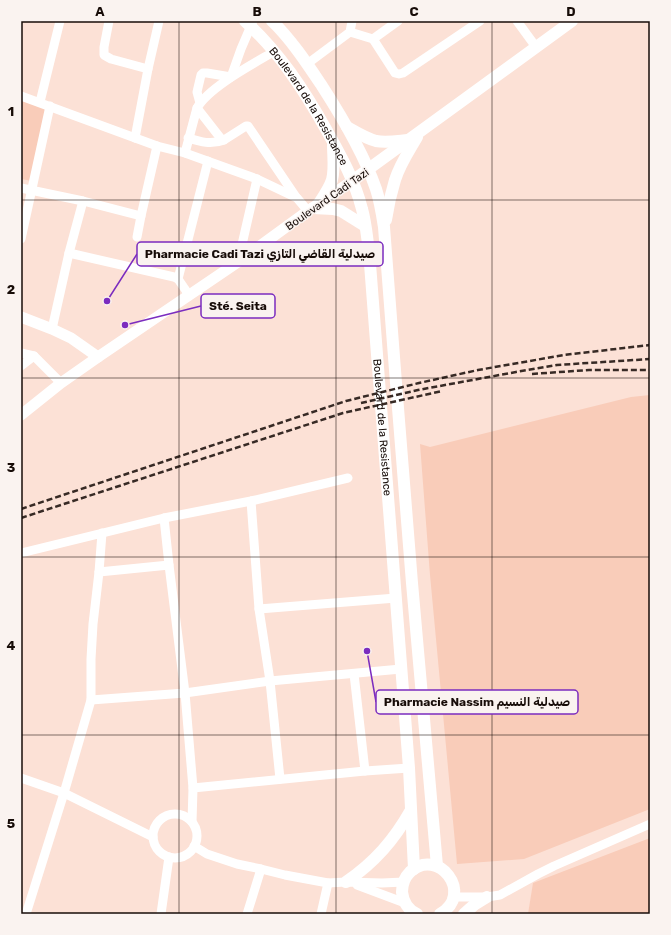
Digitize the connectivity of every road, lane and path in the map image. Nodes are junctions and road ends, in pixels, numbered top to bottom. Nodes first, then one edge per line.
1 (60, 21) edge
2 (109, 21) edge
3 (159, 21) edge
4 (272, 21) edge
5 (352, 21) edge
6 (398, 21) edge
7 (480, 21) edge
8 (517, 21) edge
9 (572, 21) edge
10 (249, 23) edge
11 (350, 32) junction
12 (373, 39) junction
13 (536, 47) junction
14 (275, 51) junction
15 (307, 64) junction
16 (148, 69) junction
17 (231, 77) junction
18 (21, 96) edge
19 (40, 102) junction
20 (50, 106) junction
21 (198, 106) junction
22 (346, 126) junction
23 (419, 132) junction
24 (135, 138) junction
25 (188, 138) junction
26 (224, 140) junction
27 (408, 140) junction
28 (333, 142) junction
29 (157, 146) junction
30 (185, 153) junction
31 (208, 161) junction
32 (368, 170) junction
33 (257, 179) junction
34 (352, 181) junction
35 (21, 188) edge
36 (31, 190) junction
37 (297, 198) junction
38 (83, 201) junction
39 (313, 208) junction
40 (141, 216) junction
41 (365, 226) junction
42 (384, 227) junction
43 (21, 236) edge
44 (138, 237) dead end
45 (69, 253) junction
46 (238, 262) junction
47 (178, 279) junction
48 (189, 295) junction
49 (21, 316) edge
50 (52, 329) junction
51 (21, 353) edge
52 (34, 356) junction
53 (98, 357) junction
54 (21, 366) edge
55 (62, 383) junction
56 (21, 415) edge
57 (348, 478) dead end
58 (251, 502) junction
59 (164, 518) junction
60 (102, 533) junction
61 (21, 553) edge
62 (169, 565) junction
63 (99, 572) junction
64 (396, 598) junction
65 (259, 609) junction
66 (401, 669) junction
67 (354, 674) junction
68 (270, 681) junction
69 (185, 693) junction
70 (91, 700) junction
71 (409, 768) junction
72 (365, 770) junction
73 (21, 778) edge
74 (280, 779) junction
75 (193, 788) junction
76 (64, 793) junction
77 (411, 810) junction
78 (192, 822) junction
79 (650, 824) edge
80 (153, 837) junction
81 (194, 846) junction
82 (169, 857) junction
83 (437, 866) junction
84 (261, 869) junction
85 (414, 869) junction
86 (348, 882) junction
87 (404, 882) junction
88 (328, 883) junction
89 (454, 896) junction
90 (487, 897) junction
91 (405, 903) junction
92 (26, 914) edge
93 (161, 914) edge
94 (248, 914) edge
95 (321, 914) edge
96 (417, 914) edge
97 (441, 914) edge
98 (464, 914) edge

1 - 19 street
2 - 16 street
3 - 16 street
4 - 15 main road, Boulevard de la Resistance
5 - 11 street
6 - 12 street
7 - 12 street
8 - 13 street
9 - 13 main road, Boulevard Cadi Tazi
10 - 14 main road, Boulevard de la Resistance
10 - 17 street
11 - 12 street
11 - 15 street
13 - 23 main road, Boulevard Cadi Tazi
14 - 17 street
14 - 28 main road, Boulevard de la Resistance
15 - 22 main road, Boulevard de la Resistance
16 - 24 street
17 - 21 street
17 - 21 street
18 - 19 street
19 - 20 street
20 - 24 street
20 - 36 street
21 - 25 street
21 - 26 street
22 - 27 main road
22 - 32 main road, Boulevard de la Resistance
23 - 27 main road, Boulevard Cadi Tazi
23 - 42 main road
24 - 29 street
25 - 26 street
25 - 30 street
26 - 37 street
27 - 32 main road, Boulevard Cadi Tazi
28 - 34 main road, Boulevard de la Resistance
28 - 39 main road
29 - 30 street
29 - 40 street
30 - 31 street
31 - 33 street
31 - 47 street
32 - 34 main road, Boulevard Cadi Tazi
32 - 42 main road, Boulevard de la Resistance
33 - 37 street
33 - 46 street
34 - 39 street, Boulevard Cadi Tazi
34 - 41 main road, Boulevard de la Resistance
35 - 36 street
36 - 38 street
36 - 43 street
37 - 39 street
38 - 40 street
38 - 45 street
39 - 41 main road
39 - 46 street, Boulevard Cadi Tazi
40 - 44 street
41 - 64 main road, Boulevard de la Resistance
42 - 83 main road, Boulevard de la Resistance
45 - 47 street
45 - 50 street
46 - 48 street, Boulevard Cadi Tazi
47 - 48 street
48 - 53 street, Boulevard Cadi Tazi
49 - 50 street
50 - 53 street
51 - 52 street
52 - 54 street
52 - 55 street
53 - 55 street, Boulevard Cadi Tazi
55 - 56 street, Boulevard Cadi Tazi
57 - 58 street
58 - 59 street
58 - 65 street
59 - 60 street
59 - 62 street
60 - 61 street
60 - 63 street
62 - 63 street
62 - 69 street
63 - 70 street
64 - 65 street
64 - 66 main road, Boulevard de la Resistance
65 - 68 street
66 - 67 street
66 - 71 main road, Boulevard de la Resistance
67 - 68 street
67 - 72 street
68 - 69 street
68 - 74 street
69 - 70 street
69 - 75 street
70 - 76 street
71 - 72 street
71 - 77 main road, Boulevard de la Resistance
72 - 74 street
73 - 76 street
74 - 75 street
75 - 78 street
76 - 80 street
76 - 92 street
77 - 85 main road, Boulevard de la Resistance
77 - 86 main road
78 - 80 street
78 - 81 street
79 - 90 street
80 - 82 street
81 - 82 street
81 - 84 street
82 - 93 street
83 - 85 main road
83 - 89 main road
84 - 88 street
84 - 94 street
85 - 87 main road
86 - 87 street
86 - 88 street
86 - 91 street
87 - 91 main road
88 - 95 street
89 - 90 street
89 - 97 main road
90 - 98 main road
91 - 96 main road

